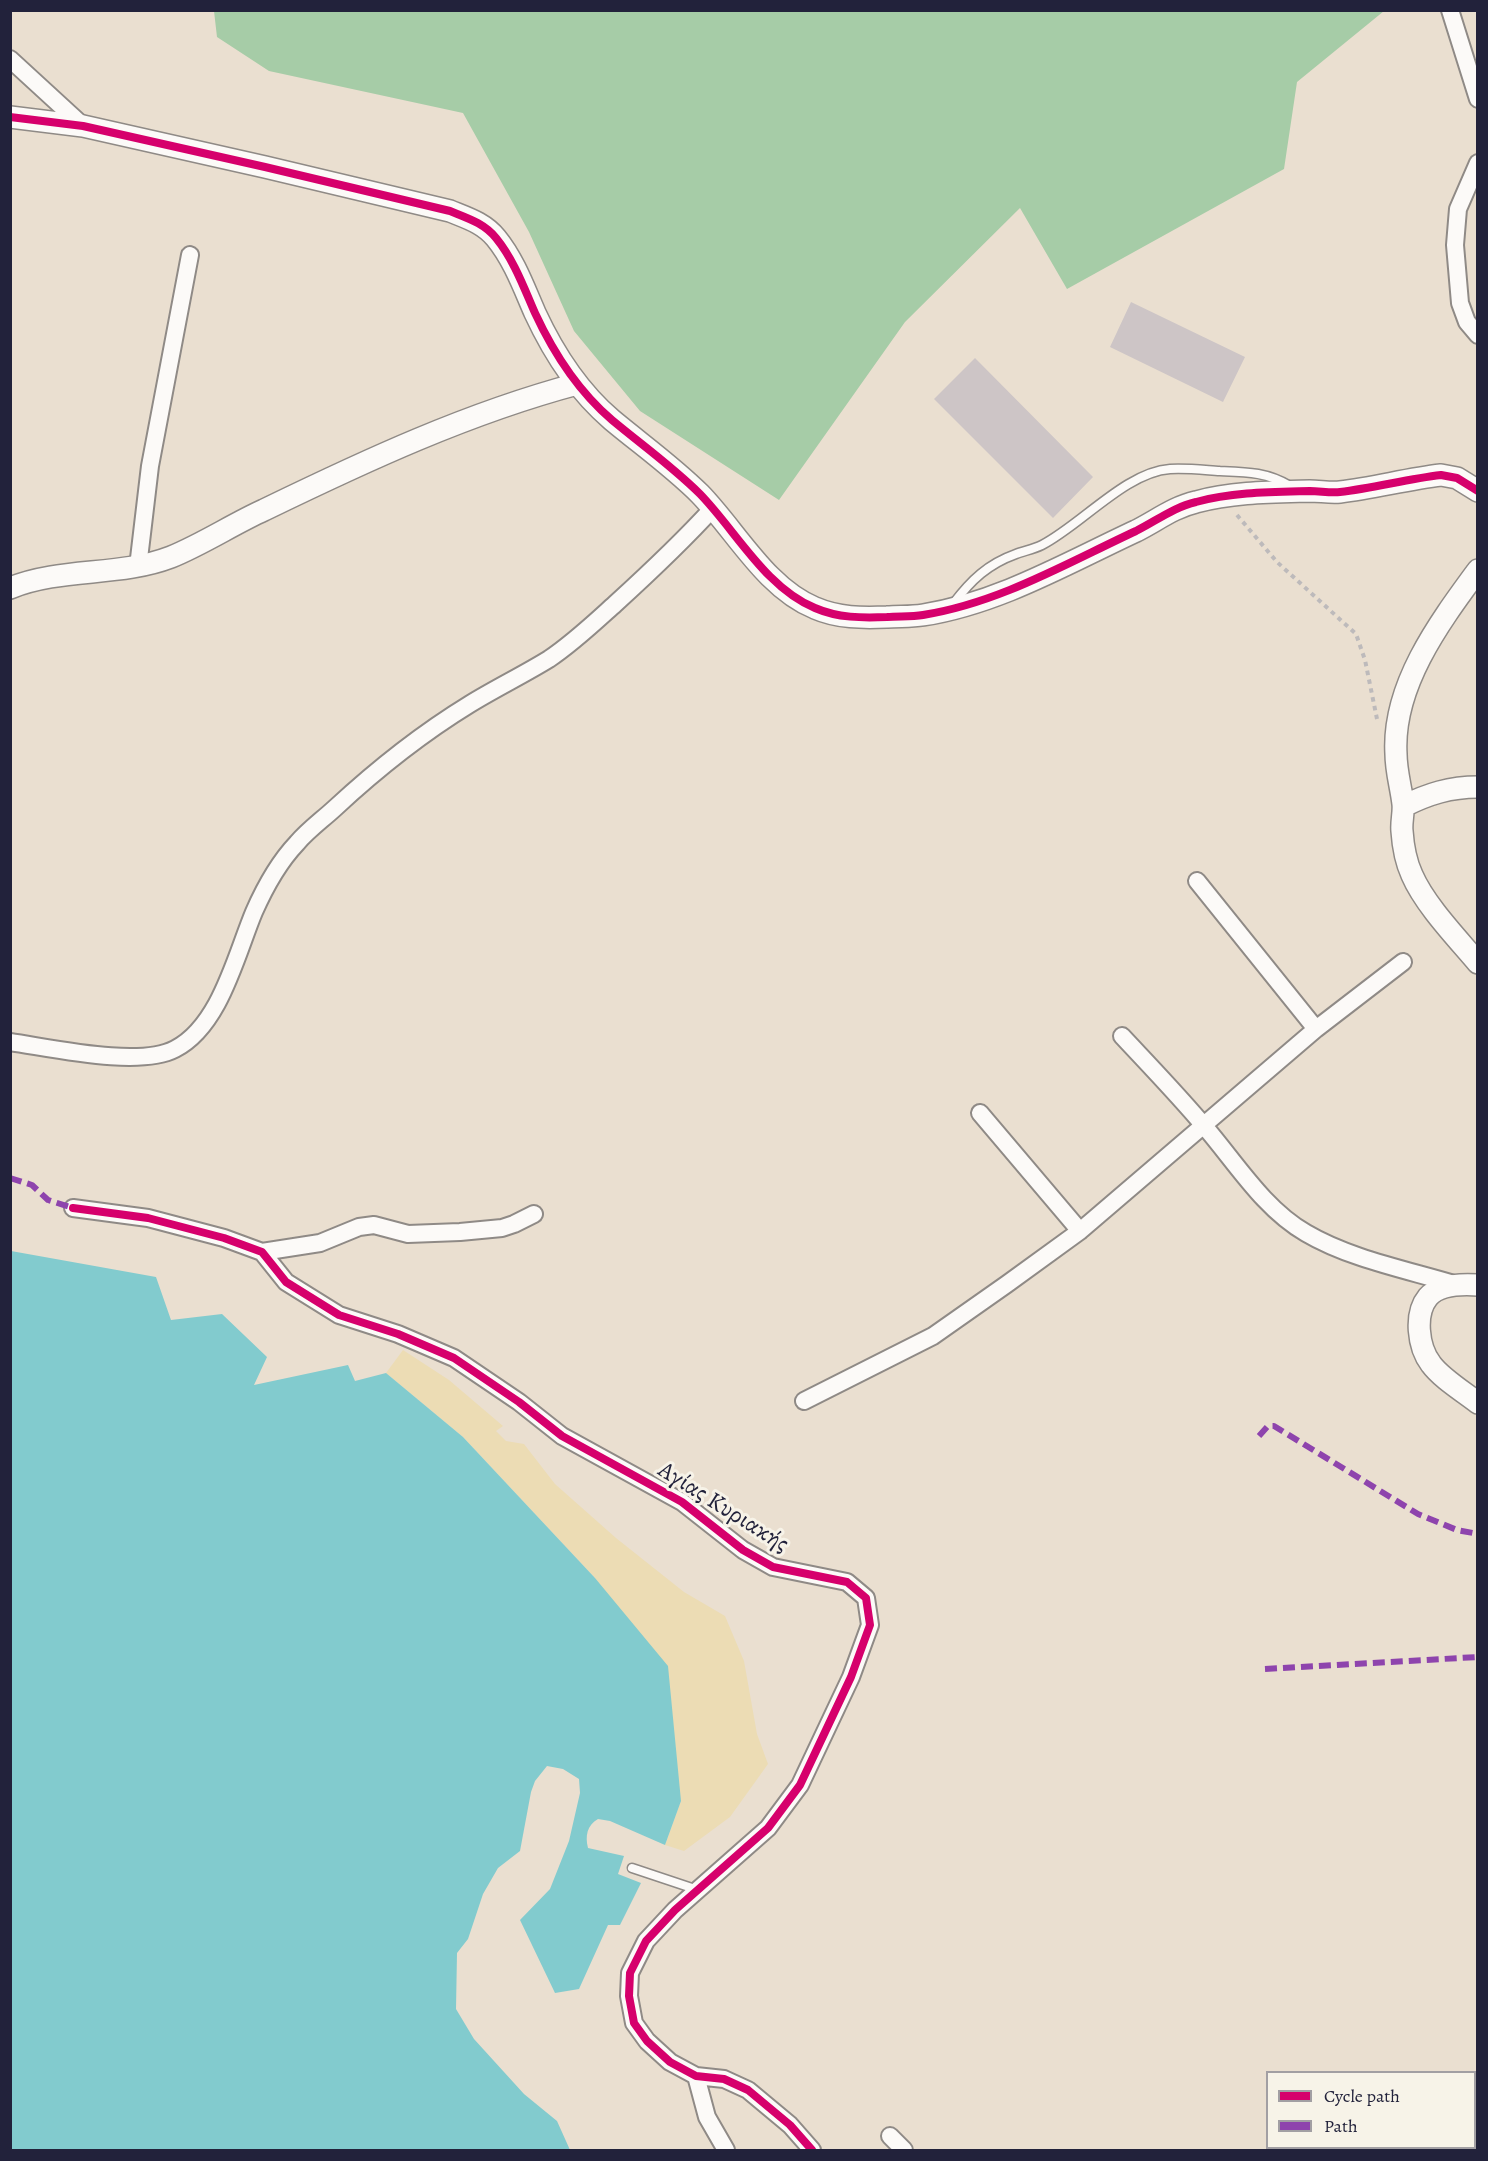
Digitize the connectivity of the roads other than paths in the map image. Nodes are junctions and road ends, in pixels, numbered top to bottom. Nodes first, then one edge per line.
1 (1450, 10) edge
2 (10, 59) edge
3 (1478, 99) edge
4 (10, 117) edge
5 (83, 126) junction
6 (1478, 163) edge
7 (190, 255) dead end
8 (1478, 335) edge
9 (577, 384) junction
10 (1478, 491) edge
11 (1300, 492) junction
12 (713, 508) junction
13 (138, 567) junction
14 (1478, 570) edge
15 (10, 588) edge
16 (950, 609) junction
17 (1478, 787) edge
18 (1404, 806) junction
19 (1197, 882) dead end
20 (1403, 962) dead end
21 (1478, 963) edge
22 (1316, 1029) junction
23 (1122, 1036) dead end
24 (10, 1042) edge
25 (980, 1113) dead end
26 (1203, 1125) junction
27 (73, 1208) dead end
28 (534, 1214) dead end
29 (1080, 1231) junction
30 (262, 1252) junction
31 (1467, 1285) edge
32 (804, 1401) dead end
33 (1478, 1403) edge
34 (632, 1868) dead end
35 (698, 1890) junction
36 (696, 2076) junction
37 (890, 2136) dead end
38 (726, 2151) edge
39 (812, 2151) edge
40 (904, 2151) edge

1 - 3 street
2 - 5 street
4 - 5 street
5 - 9 street
6 - 8 street
7 - 13 street
9 - 12 street
9 - 13 street
10 - 11 street
11 - 16 street
11 - 16 lane
12 - 16 street
12 - 24 street
13 - 15 street
14 - 18 street
17 - 18 street
18 - 21 street
19 - 22 street
20 - 22 street
22 - 26 street
23 - 26 street
25 - 29 street
26 - 29 street
26 - 31 street
27 - 30 street
28 - 30 street
29 - 32 street
30 - 35 street, Αγίας Κυριακής
31 - 33 street
34 - 35 lane
35 - 36 street, Αγίας Κυριακής
36 - 38 street
36 - 39 street, Αγίας Κυριακής
37 - 40 street

